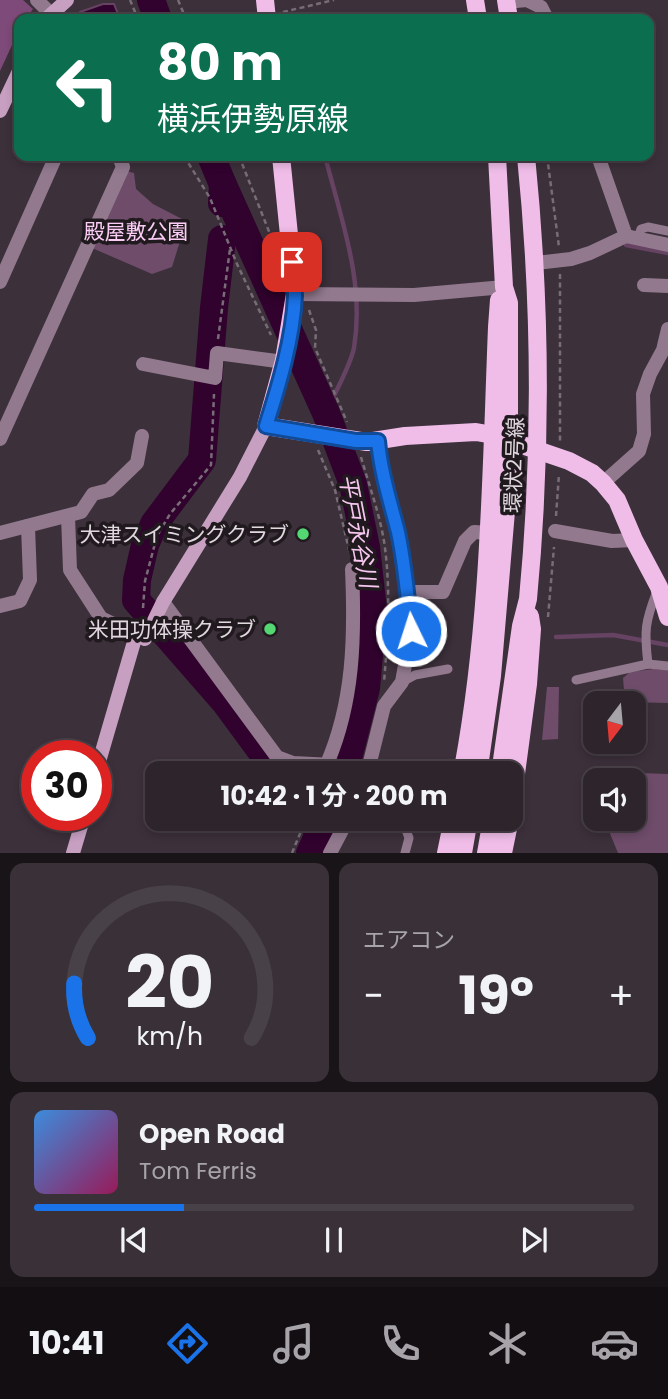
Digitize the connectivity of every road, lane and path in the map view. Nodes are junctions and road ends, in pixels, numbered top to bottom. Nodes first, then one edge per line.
1 (66, 0) edge
2 (334, 0) edge
3 (507, 7) edge
4 (266, 11) edge
5 (51, 14) edge
6 (544, 14) edge
7 (14, 93) edge
8 (0, 111) edge
9 (54, 161) edge
10 (121, 161) edge
11 (187, 161) edge
12 (241, 161) edge
13 (282, 161) edge
14 (497, 161) edge
15 (526, 161) edge
16 (600, 161) edge
17 (668, 231) edge
18 (632, 237) junction
19 (275, 245) dead end
20 (668, 245) edge
21 (230, 247) junction
22 (536, 263) junction
23 (0, 282) edge
24 (645, 285) dead end
25 (668, 286) edge
26 (504, 287) junction
27 (299, 294) junction
28 (668, 329) edge
29 (216, 353) junction
30 (284, 361) junction
31 (143, 364) dead end
32 (215, 378) junction
33 (266, 426) junction
34 (313, 435) junction
35 (142, 436) dead end
36 (501, 438) junction
37 (0, 439) edge
38 (356, 441) junction
39 (378, 441) junction
40 (538, 450) junction
41 (603, 483) junction
42 (68, 516) junction
43 (28, 526) junction
44 (555, 531) dead end
45 (0, 533) edge
46 (491, 533) junction
47 (634, 540) junction
48 (352, 569) joint
49 (659, 587) junction
50 (408, 592) junction
51 (528, 599) junction
52 (0, 606) edge
53 (161, 606) junction
54 (668, 617) edge
55 (142, 632) junction
56 (648, 664) junction
57 (668, 666) edge
58 (448, 669) dead end
59 (576, 680) dead end
60 (402, 682) junction
61 (384, 706) junction
62 (107, 740) edge
63 (288, 761) edge
64 (330, 761) edge
65 (371, 761) edge
66 (464, 761) edge
67 (480, 761) edge
68 (502, 761) edge
69 (518, 761) edge
70 (80, 831) edge
71 (301, 831) edge
72 (342, 831) edge
73 (406, 831) edge
74 (451, 831) edge
75 (490, 831) edge
76 (508, 831) edge
77 (73, 853) edge
78 (292, 853) edge
79 (330, 853) edge
80 (405, 853) edge
81 (446, 853) edge
82 (485, 853) edge
83 (503, 853) edge

1 - 5 street
2 - 4 path
3 - 6 street
7 - 8 street
9 - 23 street
10 - 37 street
11 - 21 path
12 - 19 path
13 - 27 main road
14 - 26 main road, 環状2号線
15 - 22 main road, 環状2号線
16 - 18 street
17 - 18 lane
18 - 20 street
18 - 22 street
21 - 29 path
21 - 30 path
22 - 40 main road, 環状2号線
24 - 25 street
26 - 27 street
26 - 36 main road, 環状2号線
27 - 30 main road
27 - 38 path
28 - 41 street
29 - 30 street
29 - 32 street
30 - 33 main road
31 - 32 street
32 - 55 path
33 - 34 main road
33 - 53 street
34 - 38 main road
34 - 48 path
35 - 42 street
36 - 39 main road
36 - 40 main road
36 - 46 main road
36 - 67 main road, 環状2号線
38 - 39 main road
38 - 61 path
39 - 50 lane
40 - 41 main road
40 - 51 main road, 環状2号線
41 - 47 main road
42 - 43 street
42 - 55 street
43 - 45 street
43 - 52 street
44 - 47 street
46 - 50 street
46 - 66 main road
47 - 49 main road
48 - 64 street
49 - 54 main road
49 - 56 lane
50 - 60 street
51 - 68 main road, 環状2号線
51 - 69 main road
53 - 55 street
53 - 63 street
55 - 62 street
56 - 57 lane
56 - 59 lane
58 - 60 lane
60 - 61 street
61 - 65 street
70 - 77 street
71 - 78 path
72 - 79 street
73 - 80 lane
74 - 81 main road
75 - 82 main road
76 - 83 main road

